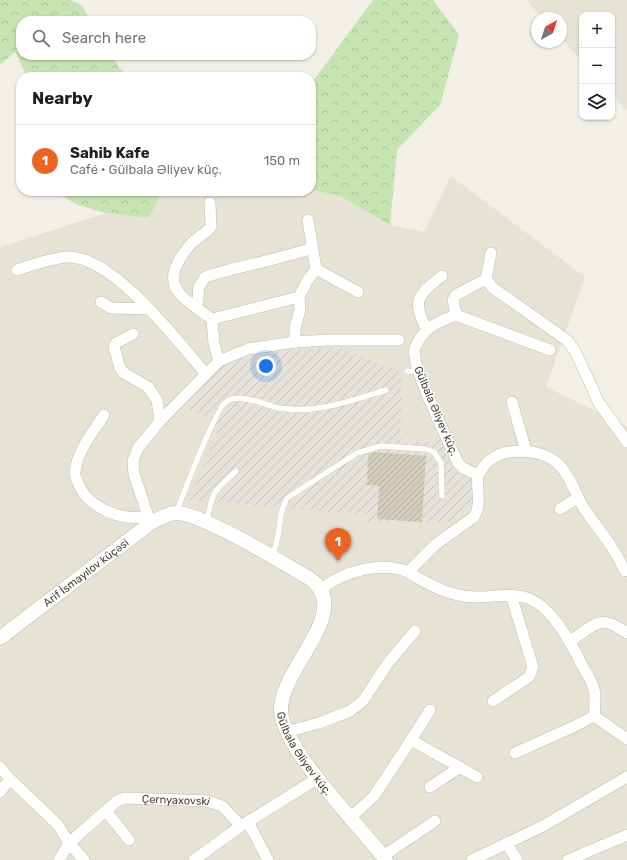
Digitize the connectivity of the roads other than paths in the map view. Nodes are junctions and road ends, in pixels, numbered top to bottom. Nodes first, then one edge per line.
1 (210, 203) dead end
2 (308, 220) dead end
3 (312, 248) junction
4 (491, 253) dead end
5 (316, 269) junction
6 (17, 270) dead end
7 (442, 276) dead end
8 (486, 280) junction
9 (358, 292) dead end
10 (299, 297) junction
11 (101, 302) dead end
12 (149, 309) junction
13 (198, 309) junction
14 (456, 315) junction
15 (212, 320) junction
16 (427, 328) junction
17 (133, 334) dead end
18 (399, 340) dead end
19 (295, 342) junction
20 (550, 350) dead end
21 (220, 361) junction
22 (206, 374) junction
23 (386, 390) dead end
24 (512, 402) dead end
25 (104, 415) dead end
26 (160, 421) junction
27 (627, 442) edge
28 (526, 451) junction
29 (236, 471) dead end
30 (478, 475) junction
31 (442, 496) dead end
32 (577, 498) junction
33 (560, 509) dead end
34 (176, 513) junction
35 (150, 519) junction
36 (207, 522) junction
37 (270, 557) junction
38 (626, 571) dead end
39 (408, 572) junction
40 (321, 589) junction
41 (511, 595) junction
42 (415, 631) dead end
43 (627, 633) edge
44 (0, 638) edge
45 (570, 641) junction
46 (493, 701) dead end
47 (430, 710) dead end
48 (594, 716) junction
49 (286, 732) junction
50 (627, 739) edge
51 (411, 740) junction
52 (515, 753) dead end
53 (0, 767) edge
54 (460, 767) junction
55 (477, 777) dead end
56 (627, 777) edge
57 (318, 778) junction
58 (10, 779) junction
59 (430, 787) dead end
60 (0, 792) edge
61 (106, 811) junction
62 (351, 817) junction
63 (435, 821) dead end
64 (244, 824) junction
65 (627, 836) edge
66 (129, 840) dead end
67 (69, 843) junction
68 (506, 843) junction
69 (385, 858) edge
70 (573, 859) edge
71 (60, 860) edge
72 (84, 860) edge
73 (194, 860) edge
74 (268, 860) edge
75 (472, 860) edge
76 (517, 860) edge

1 - 13 street
2 - 3 street
3 - 5 street
3 - 13 street
4 - 8 street
5 - 9 street
5 - 10 street
6 - 12 street
7 - 16 street
8 - 14 street
8 - 27 street
10 - 15 street
10 - 19 street
11 - 12 street
12 - 22 street
13 - 15 street
14 - 16 street
14 - 20 street
15 - 21 street
16 - 30 street, Gülbala Əliyev küç.
17 - 26 street
18 - 19 street
19 - 21 street
21 - 22 street
22 - 26 street
23 - 34 lane
24 - 28 street
25 - 35 street
26 - 35 street
28 - 30 street
28 - 32 street
29 - 36 lane
30 - 39 street
31 - 37 lane
32 - 33 street
32 - 38 street
34 - 35 street, Arif İsmayılov küçəsi
34 - 36 street
35 - 44 street, Arif İsmayılov küçəsi
36 - 37 street
37 - 40 street
39 - 40 street
39 - 41 street
40 - 49 street, Gülbala Əliyev küç.
41 - 45 street
41 - 46 street
42 - 49 street
43 - 45 street
45 - 48 street
47 - 51 street
48 - 50 street
48 - 52 street
49 - 57 street, Gülbala Əliyev küç.
51 - 54 street
51 - 62 street
53 - 58 street
54 - 55 street
54 - 59 street
56 - 68 street
57 - 62 street, Gülbala Əliyev küç.
57 - 64 street
58 - 60 street
58 - 67 street
61 - 64 street, Çernyaxovski
61 - 66 street
61 - 67 street, Çernyaxovski
62 - 69 street, Gülbala Əliyev küç.
63 - 69 street
64 - 73 street
64 - 74 street, Çernyaxovski
65 - 70 street
67 - 71 street, Çernyaxovski
67 - 72 street
68 - 75 street
68 - 76 street

